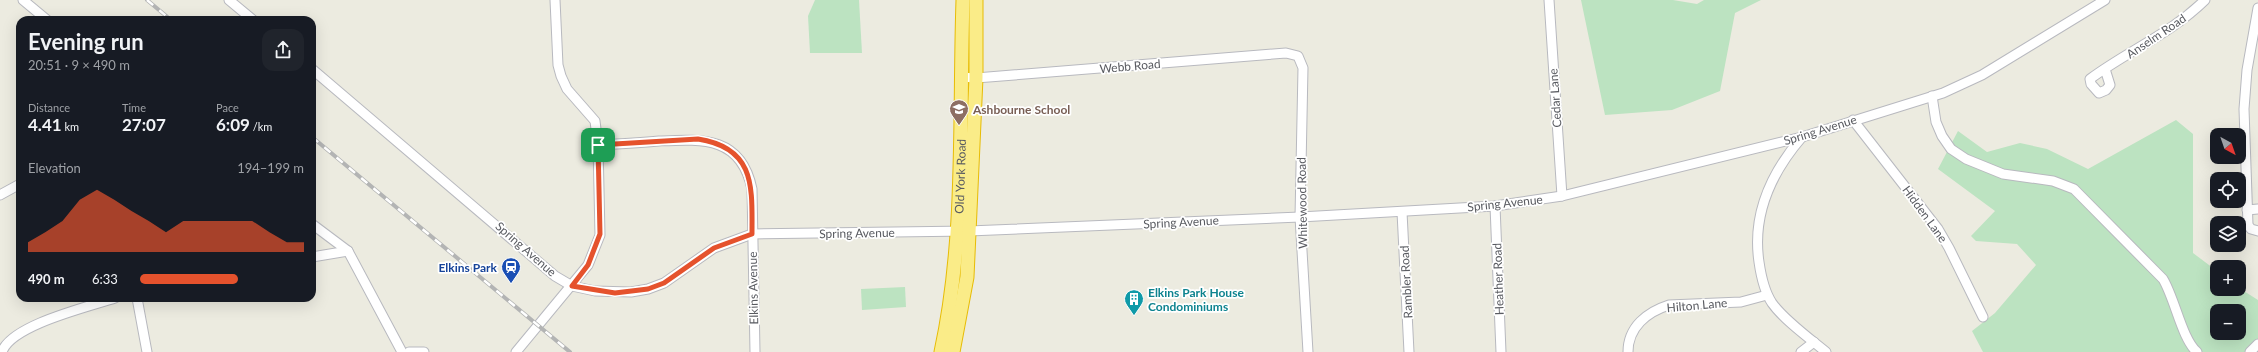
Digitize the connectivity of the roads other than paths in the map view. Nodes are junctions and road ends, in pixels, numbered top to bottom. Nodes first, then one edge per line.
1 (23, 0) edge
2 (229, 0) edge
3 (555, 0) edge
4 (962, 0) edge
5 (976, 0) edge
6 (1549, 0) edge
7 (2105, 0) edge
8 (2205, 0) edge
9 (2258, 8) edge
10 (42, 16) edge
11 (248, 16) edge
12 (1298, 56) joint
13 (2105, 70) dead end
14 (316, 72) edge
15 (960, 78) junction
16 (976, 78) junction
17 (1932, 96) junction
18 (1853, 120) junction
19 (1802, 137) junction
20 (598, 145) junction
21 (16, 186) edge
22 (0, 195) edge
23 (1562, 196) junction
24 (1495, 206) junction
25 (2258, 209) edge
26 (2247, 210) junction
27 (1402, 212) junction
28 (1300, 216) junction
29 (316, 227) edge
30 (963, 231) junction
31 (2258, 231) edge
32 (752, 234) junction
33 (348, 250) junction
34 (316, 256) edge
35 (572, 286) junction
36 (1767, 295) junction
37 (103, 302) edge
38 (138, 302) edge
39 (1982, 317) dead end
40 (1814, 342) junction
41 (2258, 344) edge
42 (521, 350) edge
43 (2, 352) edge
44 (147, 352) edge
45 (402, 352) edge
46 (409, 352) edge
47 (424, 352) edge
48 (508, 352) edge
49 (755, 352) edge
50 (941, 352) edge
51 (953, 352) edge
52 (1308, 352) edge
53 (1409, 352) edge
54 (1501, 352) edge
55 (1628, 352) edge
56 (1801, 352) edge
57 (1826, 352) edge
58 (2197, 352) edge
59 (2250, 352) edge

1 - 10 street
2 - 11 street
3 - 20 street
4 - 15 highway, Old York Road
5 - 16 highway, Old York Road
6 - 23 street, Cedar Lane
7 - 17 street, Spring Avenue
8 - 13 street, Anselm Road
9 - 26 street
12 - 16 street, Webb Road
12 - 28 street, Whitewood Road
14 - 35 street, Spring Avenue
15 - 16 street, Webb Road
15 - 30 highway, Old York Road
16 - 30 highway, Old York Road
17 - 18 street, Spring Avenue
17 - 58 street
18 - 19 street, Spring Avenue
18 - 39 street, Hidden Lane
19 - 23 street, Spring Avenue
19 - 36 street
20 - 32 street, Elkins Avenue
20 - 35 street
21 - 22 street
23 - 24 street, Spring Avenue
24 - 27 street, Spring Avenue
24 - 54 street, Heather Road
25 - 26 street
26 - 31 street
27 - 28 street, Spring Avenue
27 - 53 street, Rambler Road
28 - 30 street, Spring Avenue
28 - 52 street, Whitewood Road
29 - 33 street
30 - 32 street, Spring Avenue
30 - 50 highway, Old York Road
30 - 51 highway, Old York Road
32 - 35 street, Spring Avenue
32 - 49 street, Elkins Avenue
33 - 34 street
33 - 45 street
35 - 42 street
36 - 40 street
36 - 55 street, Hilton Lane
37 - 43 street
38 - 44 street
40 - 56 street
40 - 57 street
41 - 59 street
42 - 48 street
46 - 47 street

